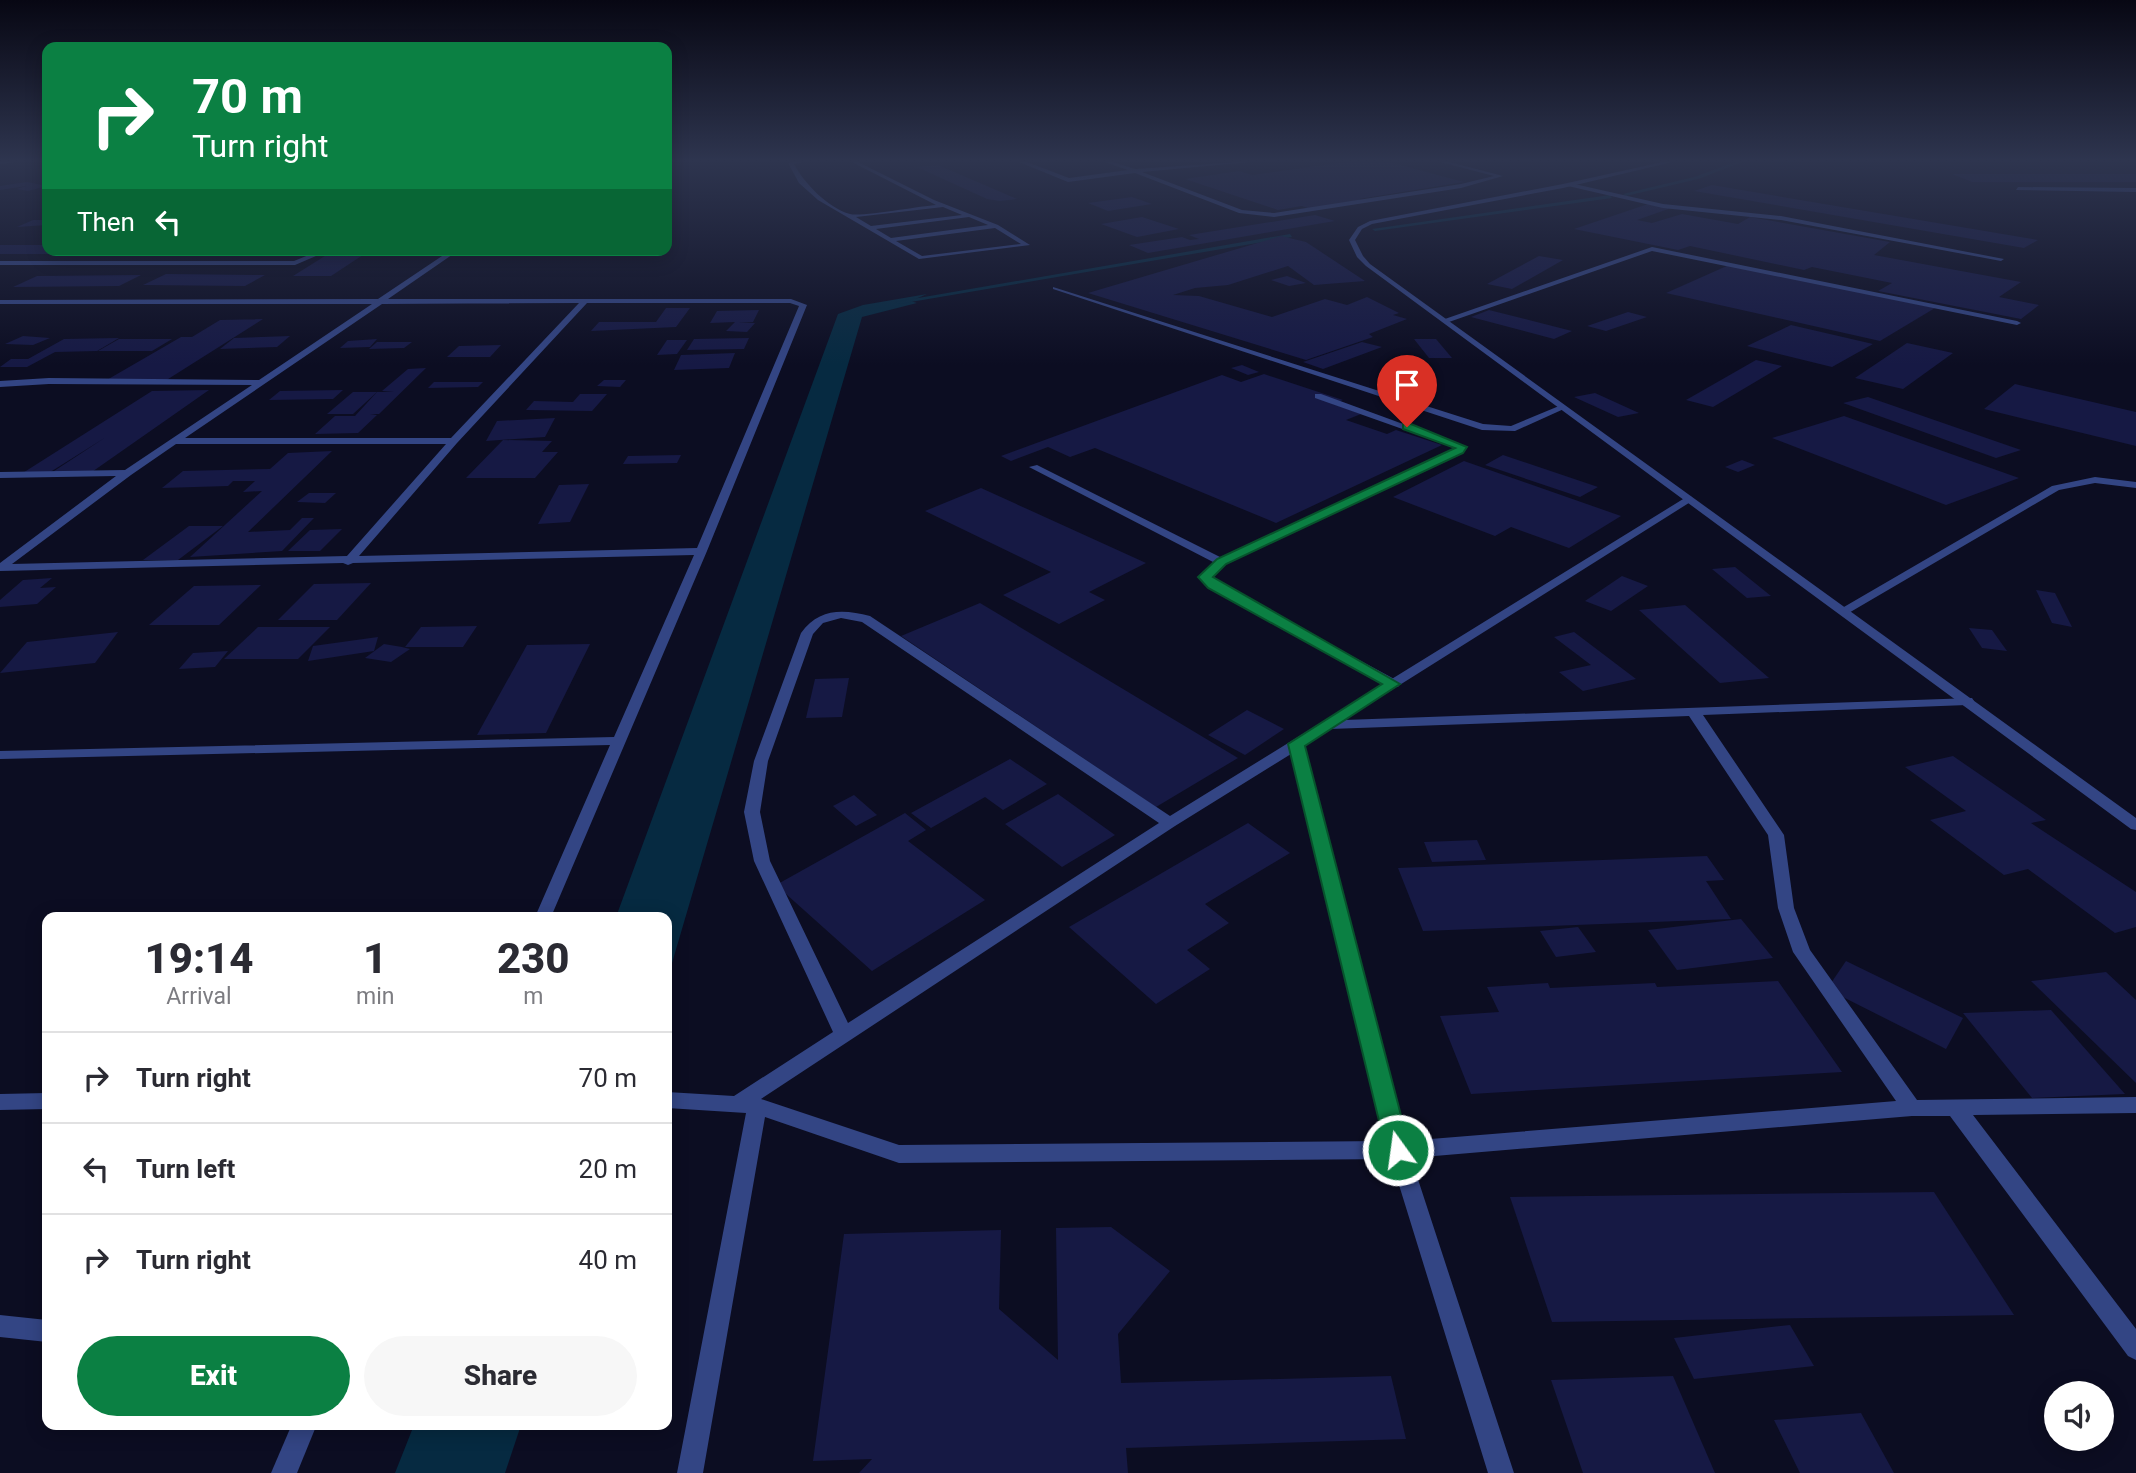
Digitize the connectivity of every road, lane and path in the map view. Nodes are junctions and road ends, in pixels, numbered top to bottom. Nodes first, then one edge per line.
1 (871, 228) edge
2 (983, 228) edge
3 (999, 228) edge
4 (1363, 228) edge
5 (1833, 228) edge
6 (890, 240) junction
7 (312, 256) edge
8 (447, 256) edge
9 (2001, 259) dead end
10 (0, 262) edge
11 (1055, 288) dead end
12 (585, 301) junction
13 (0, 302) edge
14 (378, 303) junction
15 (1446, 320) junction
16 (2017, 323) dead end
17 (258, 382) junction
18 (0, 384) edge
19 (1318, 396) dead end
20 (1562, 408) junction
21 (174, 441) junction
22 (454, 441) junction
23 (1034, 467) dead end
24 (127, 473) junction
25 (0, 475) edge
26 (2136, 485) edge
27 (1688, 499) junction
28 (701, 551) junction
29 (348, 562) junction
30 (1222, 562) junction
31 (0, 568) edge
32 (1843, 611) junction
33 (1393, 684) junction
34 (1967, 701) junction
35 (1693, 711) junction
36 (1326, 725) junction
37 (620, 741) junction
38 (1296, 744) junction
39 (0, 755) edge
40 (1170, 823) junction
41 (2136, 825) edge
42 (545, 912) edge
43 (844, 1035) junction
44 (672, 1100) edge
45 (42, 1101) edge
46 (0, 1102) edge
47 (748, 1105) junction
48 (2136, 1105) edge
49 (1955, 1107) junction
50 (1912, 1108) junction
51 (1398, 1150) junction
52 (0, 1326) edge
53 (42, 1330) edge
54 (2136, 1348) edge
55 (302, 1430) edge
56 (284, 1473) edge
57 (690, 1473) edge
58 (1501, 1473) edge

1 - 6 street
2 - 6 street
3 - 6 street
4 - 15 street
5 - 9 street
7 - 10 street
8 - 14 street
11 - 20 street
12 - 14 street
12 - 22 street
12 - 28 street
13 - 14 street
14 - 17 street
15 - 16 street
15 - 20 street
17 - 18 street
17 - 21 street
19 - 30 street
20 - 27 street
21 - 22 street
21 - 24 street
22 - 29 street
23 - 30 street
24 - 25 street
24 - 31 street
26 - 32 street
27 - 32 street
27 - 33 street
28 - 29 street
28 - 37 street
29 - 31 street
30 - 33 street
32 - 34 street
33 - 36 street
34 - 35 street
34 - 41 street
35 - 36 street
35 - 50 street
36 - 38 street
37 - 39 street
37 - 42 street
38 - 40 street
38 - 51 street
40 - 43 street
40 - 43 street
43 - 47 street
44 - 47 street
45 - 46 street
47 - 51 street
47 - 57 street
48 - 49 street
49 - 50 street
49 - 54 street
50 - 51 street
51 - 58 street
52 - 53 street
55 - 56 street

